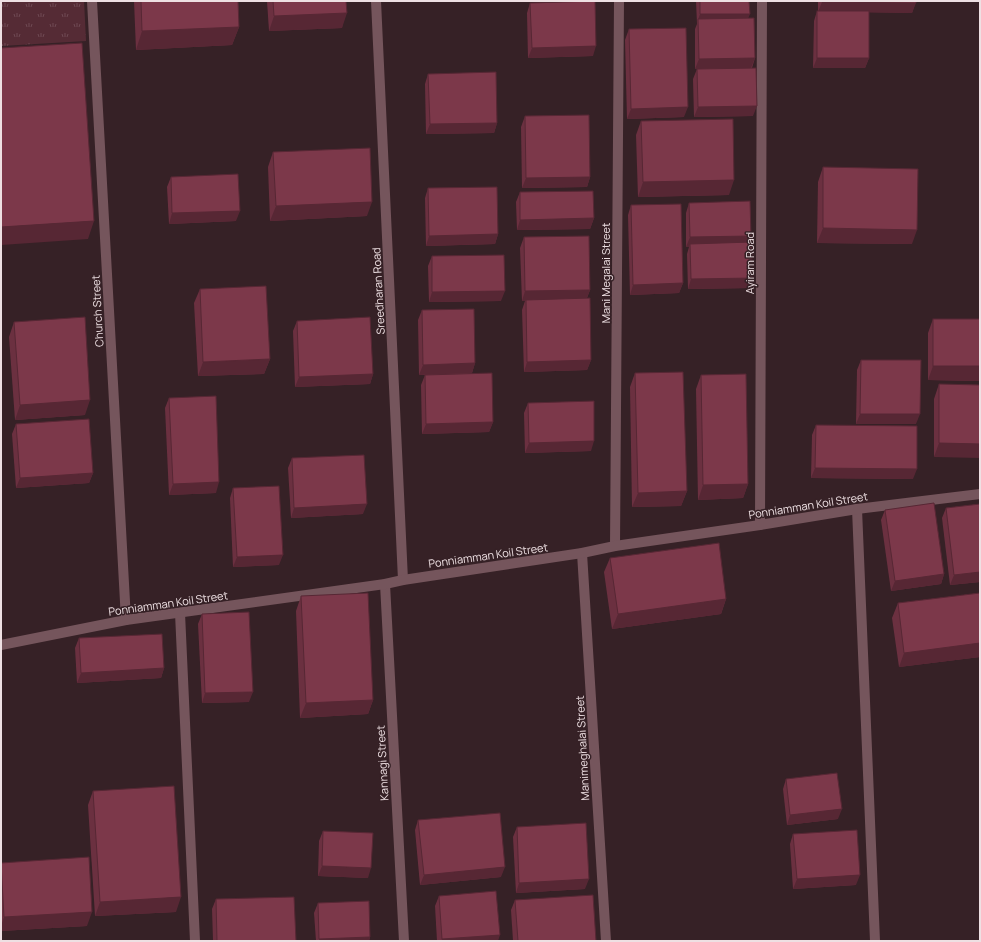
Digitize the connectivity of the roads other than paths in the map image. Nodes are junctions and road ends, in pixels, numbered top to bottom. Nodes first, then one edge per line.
1 (92, 1) edge
2 (376, 1) edge
3 (619, 1) edge
4 (762, 1) edge
5 (980, 494) edge
6 (857, 509) junction
7 (760, 525) junction
8 (614, 546) junction
9 (582, 553) junction
10 (403, 580) junction
11 (385, 584) junction
12 (180, 613) junction
13 (126, 620) junction
14 (1, 646) edge
15 (195, 941) edge
16 (404, 941) edge
17 (606, 941) edge
18 (875, 941) edge

1 - 13 street, Church Street
2 - 10 street, Sreedharan Road
3 - 8 street, Mani Megalai Street
4 - 7 street, Ayiram Road
5 - 6 street, Ponniamman Koil Street
6 - 7 street, Ponniamman Koil Street
6 - 18 street
7 - 8 street, Ponniamman Koil Street
8 - 9 street, Ponniamman Koil Street
9 - 10 street, Ponniamman Koil Street
9 - 17 street, Manimeghalai Street
10 - 11 street, Ponniamman Koil Street
11 - 12 street, Ponniamman Koil Street
11 - 16 street, Kannagi Street
12 - 13 street, Ponniamman Koil Street
12 - 15 street
13 - 14 street, Ponniamman Koil Street

